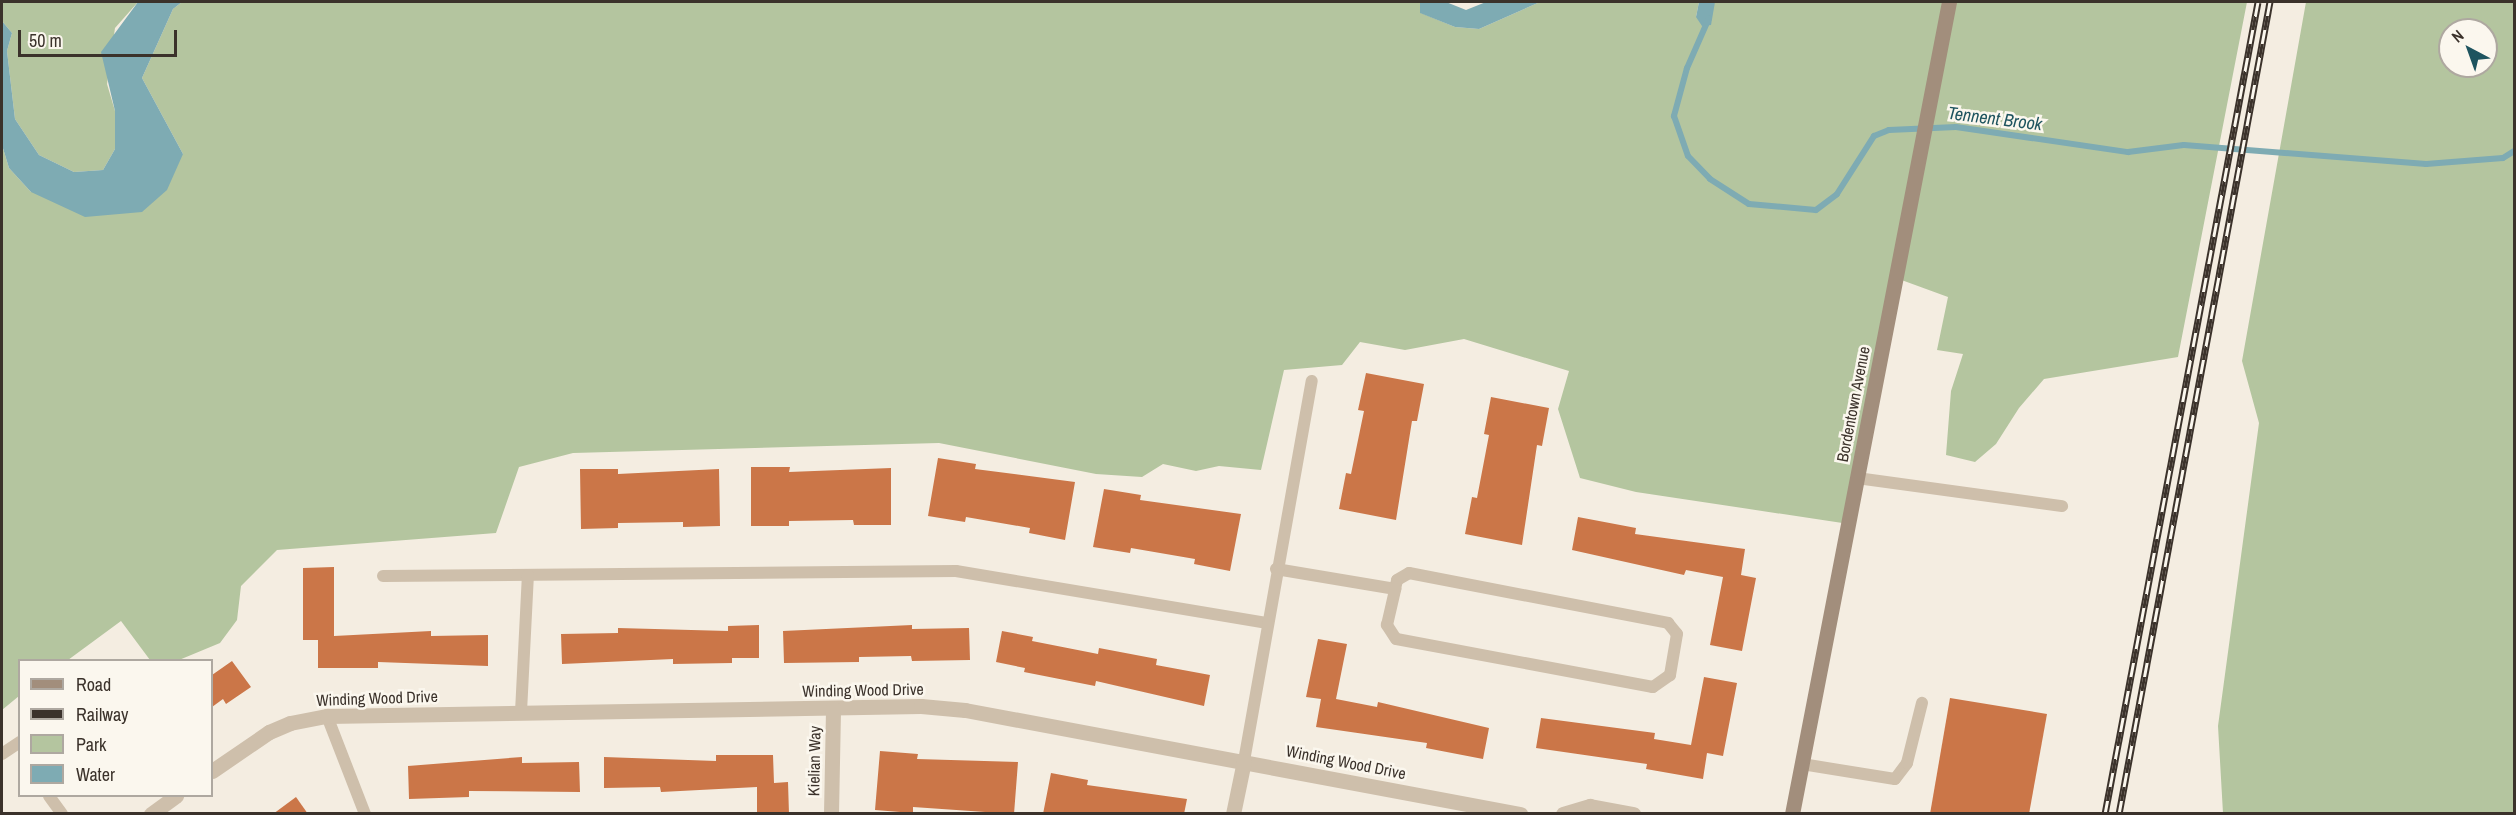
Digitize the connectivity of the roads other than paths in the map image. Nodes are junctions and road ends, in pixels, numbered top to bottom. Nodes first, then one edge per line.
1 (1949, 2) edge
2 (1312, 381) dead end
3 (1857, 478) junction
4 (2062, 506) dead end
5 (1276, 569) junction
6 (528, 575) junction
7 (383, 576) dead end
8 (1395, 589) junction
9 (1268, 623) junction
10 (1922, 703) dead end
11 (833, 708) junction
12 (521, 712) junction
13 (327, 716) junction
14 (18, 747) edge
15 (2, 754) edge
16 (1244, 761) junction
17 (1802, 764) junction
18 (213, 770) edge
19 (50, 797) edge
20 (173, 797) edge
21 (62, 813) edge
22 (151, 813) edge
23 (365, 813) edge
24 (831, 813) edge
25 (1233, 813) edge
26 (1520, 813) edge
27 (1563, 813) edge
28 (1633, 813) edge
29 (1792, 813) edge

1 - 3 main road, Bordentown Avenue
2 - 5 lane
3 - 4 lane
3 - 17 main road, Bordentown Avenue
5 - 8 lane
5 - 9 lane
6 - 7 lane
6 - 9 lane
6 - 12 lane
8 - 8 lane
9 - 16 lane
10 - 17 lane
11 - 12 street, Winding Wood Drive
11 - 16 street, Winding Wood Drive
11 - 24 street, Kielian Way
12 - 13 street, Winding Wood Drive
13 - 18 street, Winding Wood Drive
13 - 23 lane
14 - 15 lane
16 - 25 street
16 - 26 street, Winding Wood Drive
17 - 29 main road, Bordentown Avenue
19 - 21 lane
20 - 22 street
27 - 28 street

